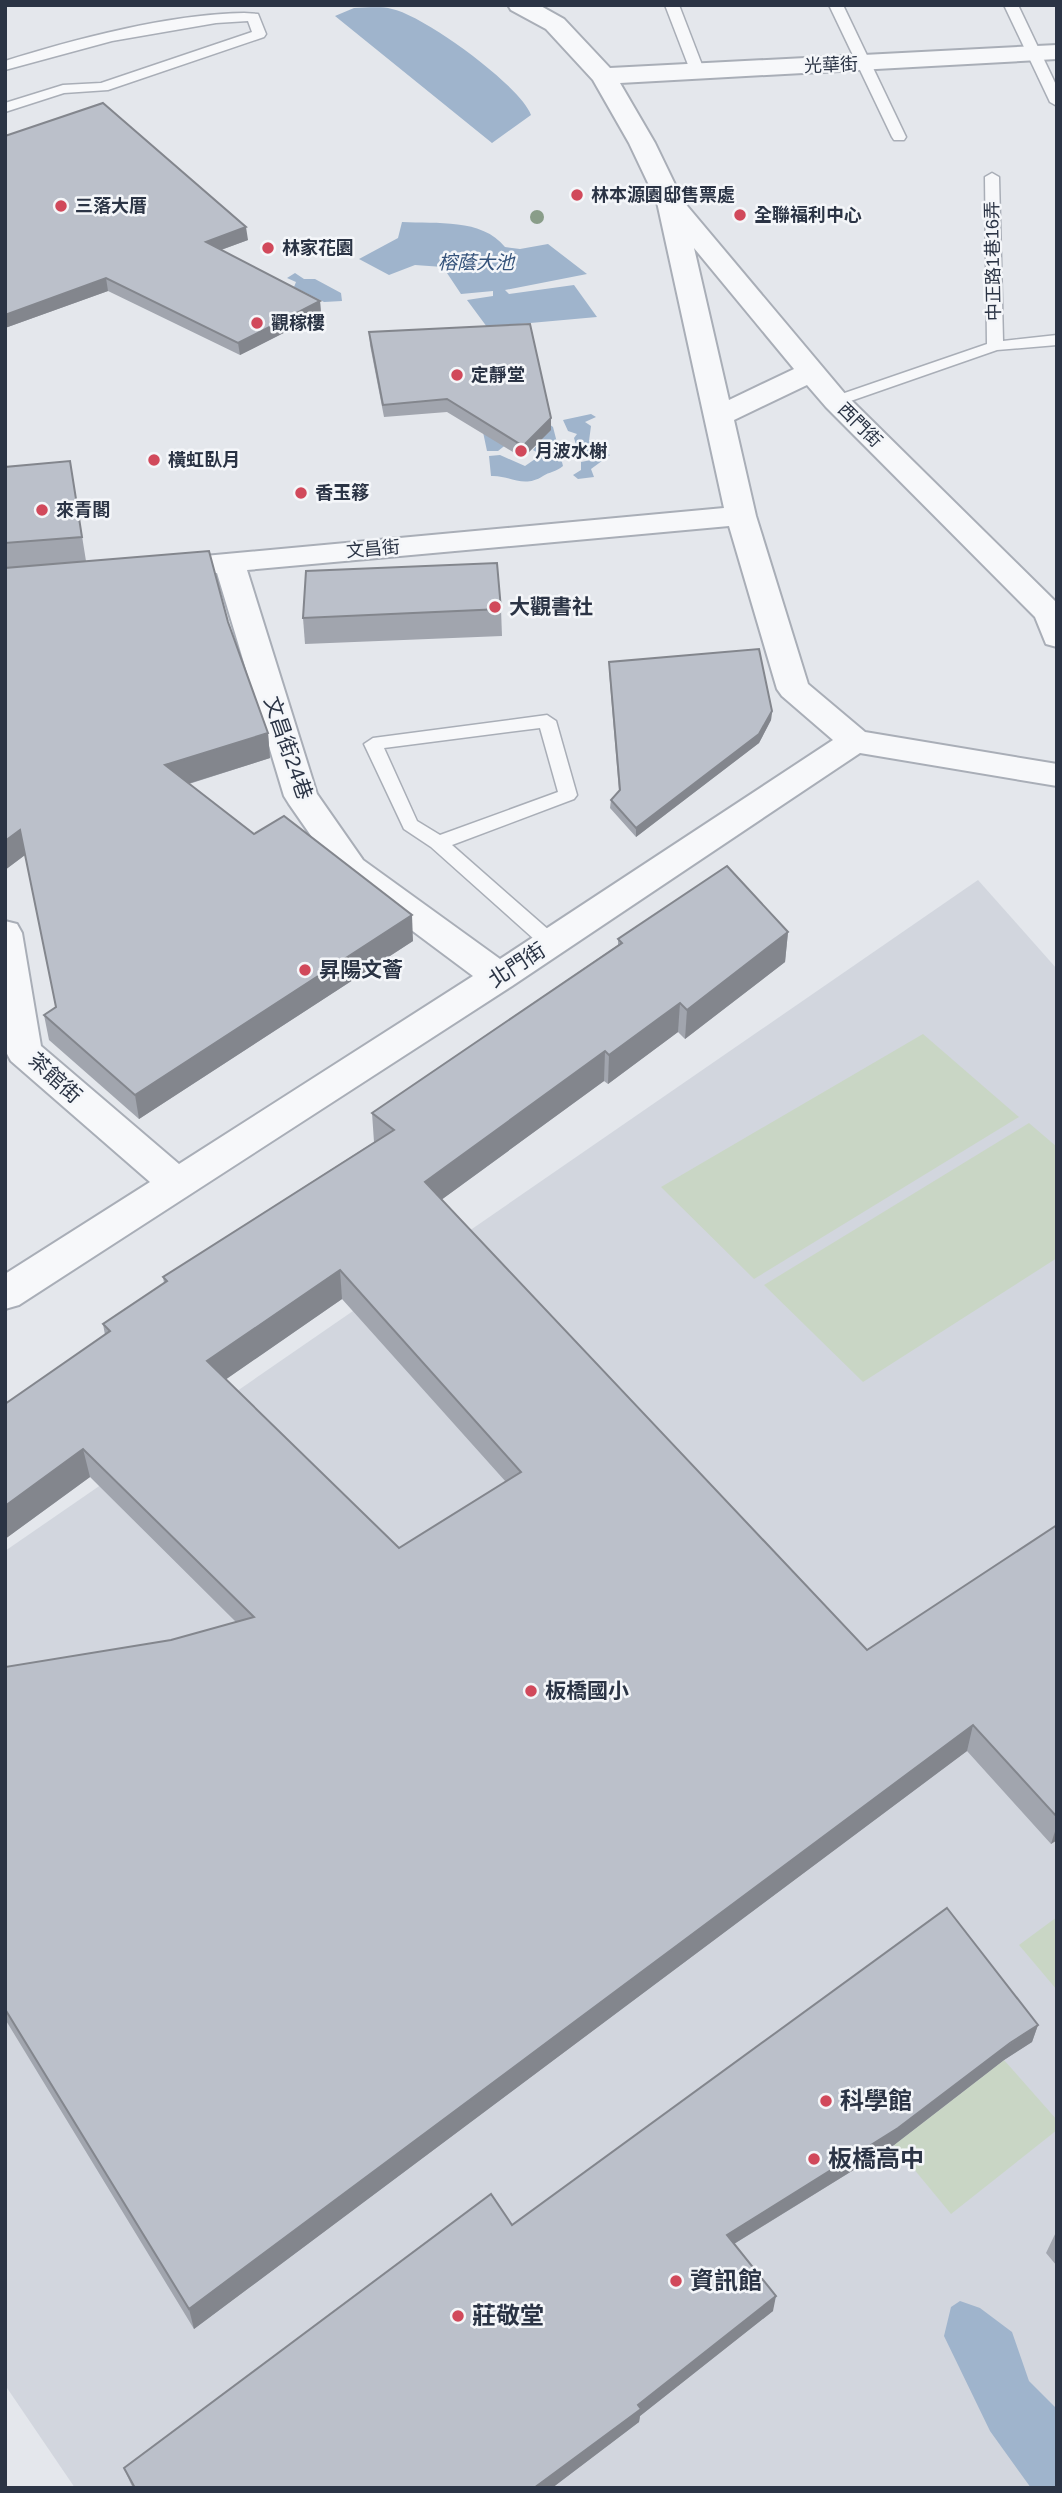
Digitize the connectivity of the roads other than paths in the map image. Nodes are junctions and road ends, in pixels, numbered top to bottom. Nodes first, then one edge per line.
1 (520, 5) edge
2 (672, 5) edge
3 (836, 5) edge
4 (1011, 5) edge
5 (236, 10) edge
6 (1045, 53) edge
7 (862, 64) junction
8 (5, 66) edge
9 (698, 70) junction
10 (604, 76) junction
11 (1057, 102) edge
12 (5, 108) edge
13 (899, 137) dead end
14 (992, 177) dead end
15 (670, 202) junction
16 (1057, 340) edge
17 (995, 346) junction
18 (811, 372) junction
19 (836, 401) junction
20 (718, 416) junction
21 (741, 516) junction
22 (229, 562) junction
23 (137, 570) edge
24 (1054, 620) edge
25 (855, 741) junction
26 (1057, 775) edge
27 (438, 844) junction
28 (5, 933) edge
29 (551, 943) junction
30 (499, 977) junction
31 (14, 1054) edge
32 (176, 1183) junction
33 (5, 1294) edge

1 - 10 street, 西門街
2 - 9 lane
3 - 7 lane
4 - 6 lane
5 - 8 lane
5 - 12 lane
6 - 7 street, 光華街
6 - 11 lane
7 - 9 street, 光華街
7 - 13 lane
9 - 10 street, 光華街
10 - 15 street, 西門街
14 - 17 lane, 中正路1巷16弄
15 - 18 street, 西門街
15 - 20 street, 西門街
16 - 17 lane, 中正路1巷16弄
17 - 19 lane, 中正路1巷16弄
18 - 19 street, 西門街
18 - 20 street
19 - 24 street, 西門街
20 - 21 street, 西門街
21 - 22 street, 文昌街
21 - 25 street, 西門街
22 - 23 street, 文昌街
22 - 30 street, 文昌街24巷
25 - 26 street
25 - 29 street, 北門街
27 - 27 lane
27 - 29 lane
28 - 31 street, 茶館街
29 - 30 street, 北門街
30 - 32 street, 北門街
31 - 32 street, 茶館街
32 - 33 street, 北門街

